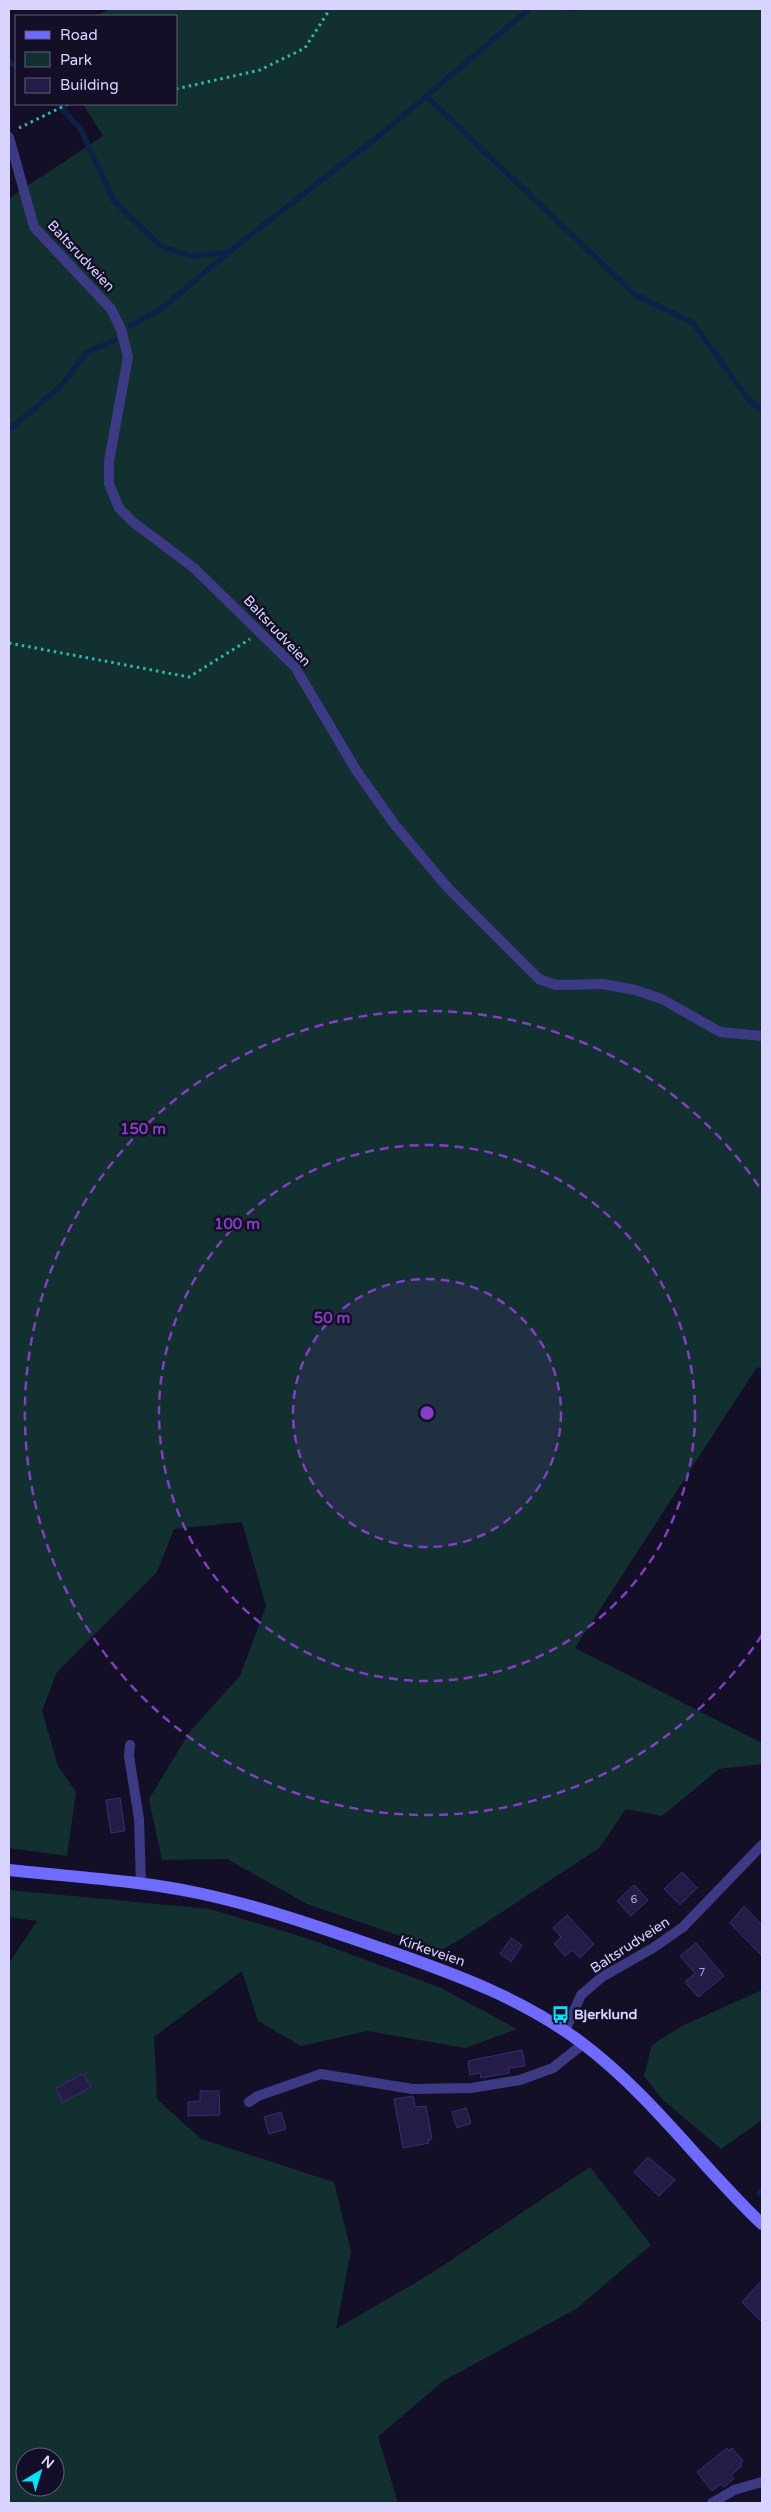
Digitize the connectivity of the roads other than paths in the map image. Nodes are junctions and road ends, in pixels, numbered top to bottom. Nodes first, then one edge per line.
1 (13, 133) edge
2 (762, 1036) edge
3 (130, 1745) dead end
4 (760, 1850) edge
5 (9, 1870) edge
6 (141, 1884) junction
7 (565, 2031) junction
8 (583, 2044) junction
9 (249, 2102) dead end
10 (762, 2224) edge
11 (762, 2482) edge
12 (712, 2503) edge

1 - 2 lane, Baltsrudveien
3 - 6 lane
4 - 7 lane, Baltsrudveien
5 - 6 main road, Kirkeveien
6 - 7 main road, Kirkeveien
7 - 8 main road, Kirkeveien
8 - 9 lane
8 - 10 main road, Kirkeveien
11 - 12 lane

